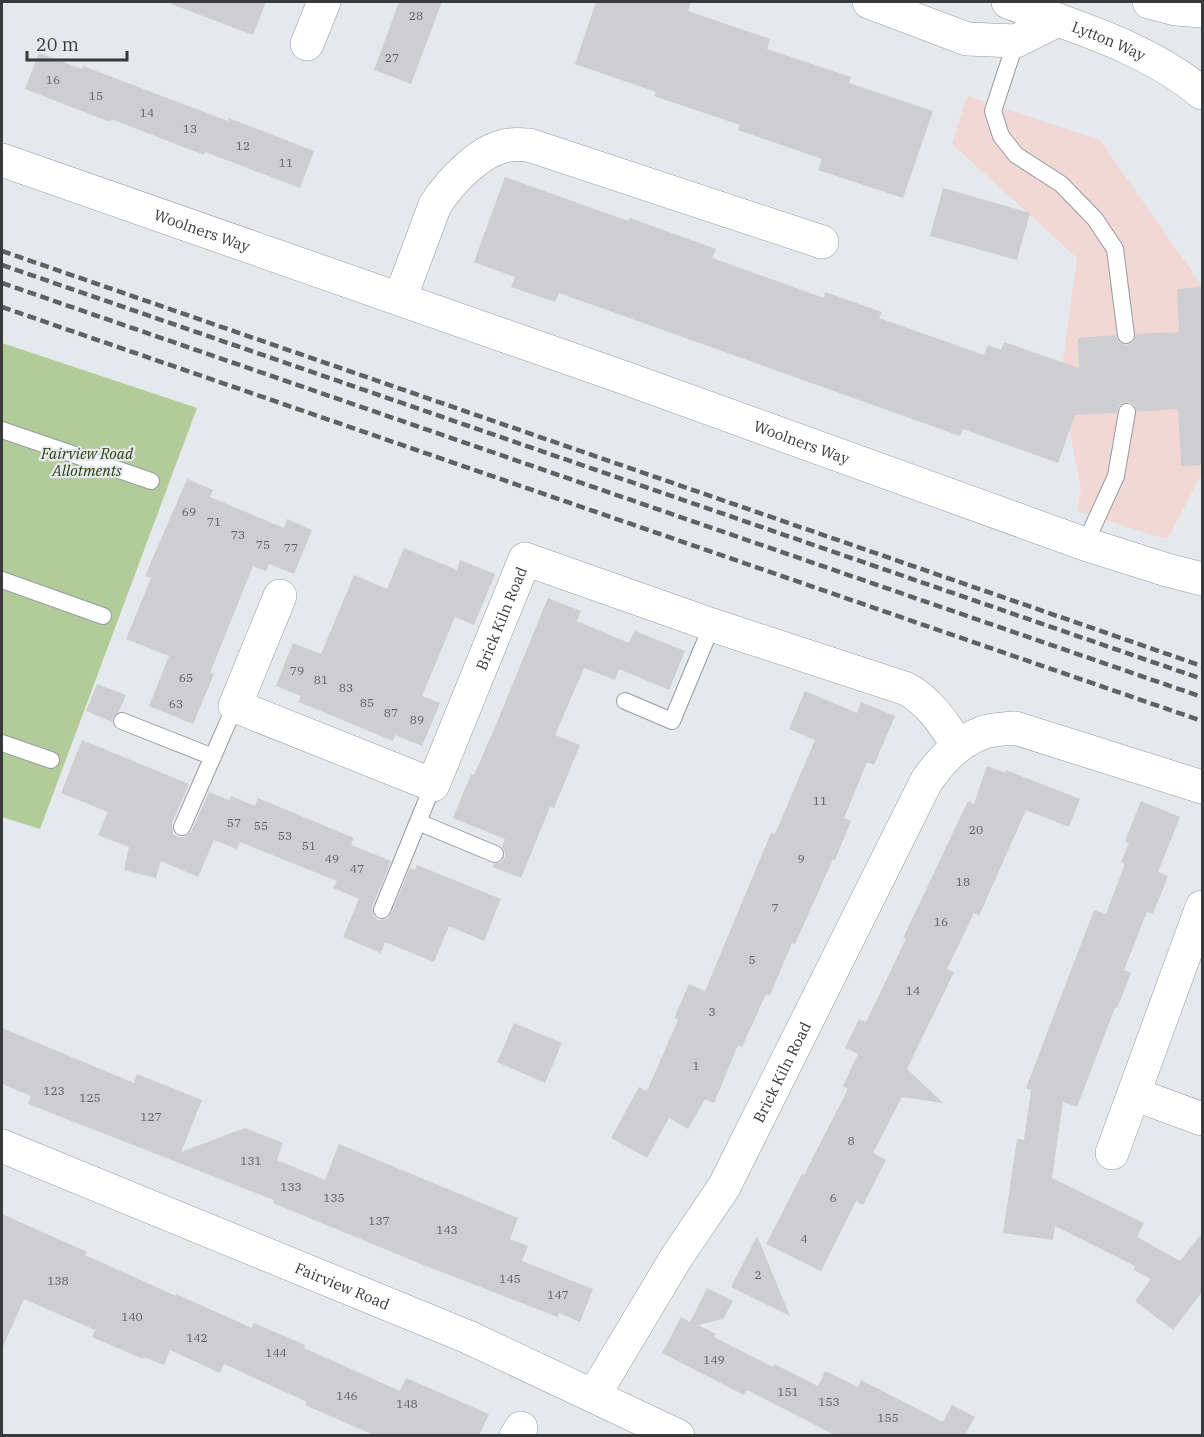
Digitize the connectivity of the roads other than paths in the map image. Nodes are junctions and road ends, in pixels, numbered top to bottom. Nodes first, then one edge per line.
1 (324, 2) edge
2 (868, 2) edge
3 (1008, 2) edge
4 (1149, 2) edge
5 (1203, 11) edge
6 (1058, 20) junction
7 (307, 44) dead end
8 (1011, 55) junction
9 (1203, 93) edge
10 (2, 160) edge
11 (822, 242) dead end
12 (400, 299) junction
13 (1126, 335) dead end
14 (1127, 412) dead end
15 (2, 430) edge
16 (151, 481) dead end
17 (1085, 544) junction
18 (1203, 579) edge
19 (2, 580) edge
20 (280, 596) dead end
21 (103, 616) dead end
22 (712, 625) junction
23 (625, 700) dead end
24 (235, 706) junction
25 (123, 721) dead end
26 (2, 743) edge
27 (958, 746) junction
28 (213, 757) junction
29 (51, 760) dead end
30 (432, 785) junction
31 (1203, 787) edge
32 (418, 822) junction
33 (182, 827) dead end
34 (495, 854) dead end
35 (1203, 907) edge
36 (382, 910) dead end
37 (1134, 1094) junction
38 (1203, 1119) edge
39 (2, 1146) edge
40 (1112, 1153) dead end
41 (594, 1395) junction
42 (678, 1436) edge

1 - 7 street
2 - 8 street
3 - 6 street, Lytton Way
4 - 5 street
6 - 8 street
6 - 9 street, Lytton Way
8 - 13 lane
10 - 12 street, Woolners Way
11 - 12 street
12 - 17 street, Woolners Way
14 - 17 lane
15 - 16 lane
17 - 18 street, Woolners Way
19 - 21 lane
20 - 24 street
22 - 23 lane
22 - 27 street, Brick Kiln Road
22 - 30 street, Brick Kiln Road
24 - 28 lane
24 - 30 street
25 - 28 lane
26 - 29 lane
27 - 31 street, Brick Kiln Road
27 - 41 street, Brick Kiln Road
28 - 33 lane
30 - 32 lane
32 - 34 lane
32 - 36 lane
35 - 37 street
37 - 38 street
37 - 40 street
39 - 41 street, Fairview Road
41 - 42 street, Fairview Road

